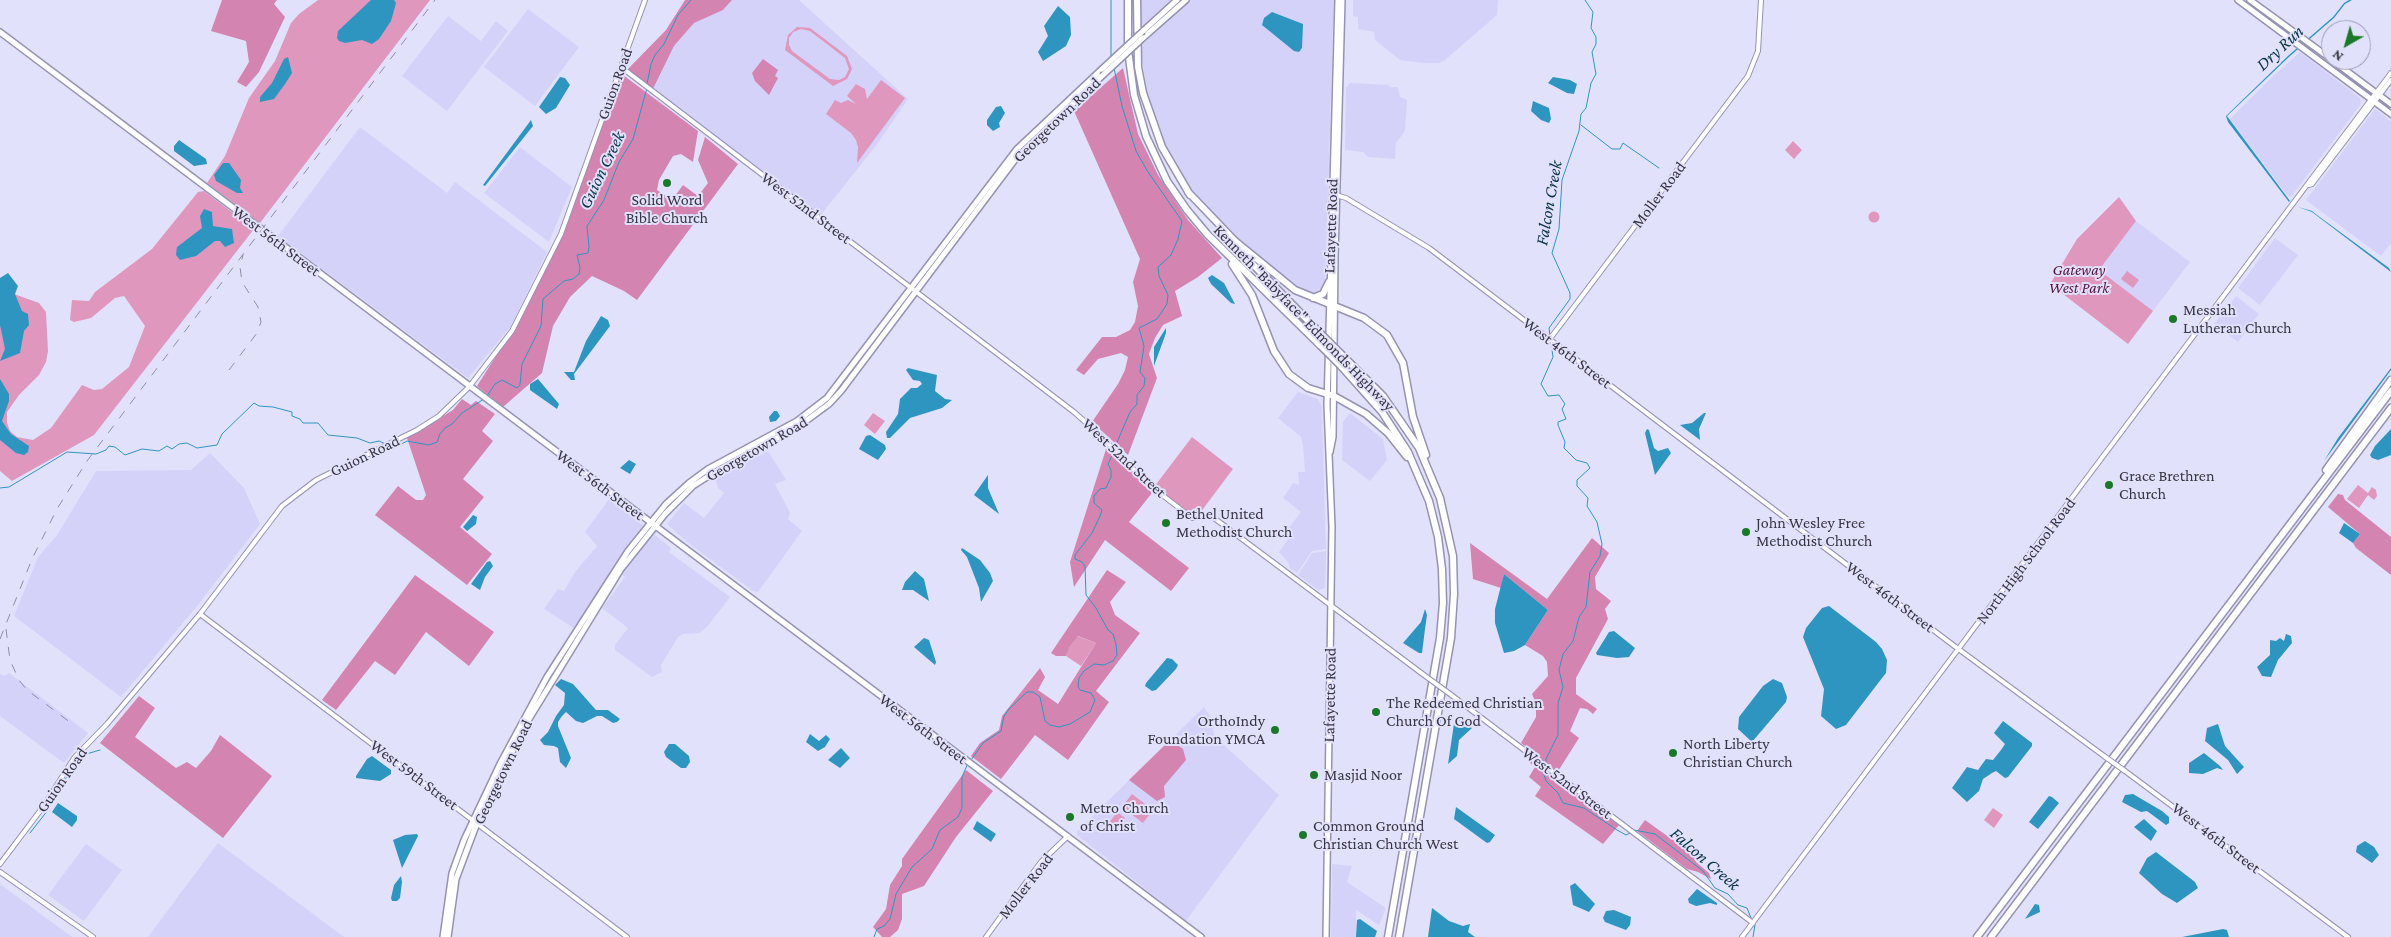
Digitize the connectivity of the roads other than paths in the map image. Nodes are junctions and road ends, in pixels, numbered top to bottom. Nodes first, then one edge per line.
1 (645, 0) edge
2 (1128, 0) edge
3 (1137, 0) edge
4 (1177, 0) edge
5 (1186, 0) edge
6 (1338, 0) edge
7 (1342, 0) edge
8 (1761, 0) edge
9 (2238, 0) edge
10 (2250, 0) edge
11 (0, 32) edge
12 (2321, 52) edge
13 (621, 67) junction
14 (2346, 70) edge
15 (2391, 73) edge
16 (2391, 80) edge
17 (2378, 94) junction
18 (2373, 100) junction
19 (2391, 104) edge
20 (2391, 114) edge
21 (1188, 192) junction
22 (1335, 194) junction
23 (1207, 234) junction
24 (1329, 282) junction
25 (913, 290) junction
26 (1313, 298) junction
27 (1332, 306) junction
28 (1549, 340) junction
29 (2391, 380) edge
30 (469, 386) junction
31 (2391, 391) edge
32 (1331, 396) junction
33 (2391, 408) edge
34 (2391, 414) edge
35 (2374, 430) junction
36 (1436, 484) junction
37 (1428, 498) junction
38 (2292, 520) junction
39 (652, 525) junction
40 (1331, 605) junction
41 (200, 614) junction
42 (1960, 649) junction
43 (475, 822) junction
44 (1068, 836) junction
45 (0, 864) edge
46 (0, 872) edge
47 (1753, 923) junction
48 (93, 937) edge
49 (442, 937) edge
50 (448, 937) edge
51 (627, 937) edge
52 (986, 937) edge
53 (1201, 937) edge
54 (1326, 937) edge
55 (1388, 937) edge
56 (1399, 937) edge
57 (1742, 937) edge
58 (1977, 937) edge
59 (1991, 937) edge
60 (2348, 937) edge

1 - 13 street, Guion Road
2 - 23 highway, Kenneth "Babyface" Edmonds Highway
3 - 21 highway, Kenneth "Babyface" Edmonds Highway
4 - 25 main road, Georgetown Road, bridge
5 - 25 main road, Georgetown Road, bridge
6 - 22 main road, Lafayette Road
7 - 22 main road, Lafayette Road
8 - 28 street, Moller Road
9 - 18 main road
10 - 12 main road
11 - 30 main road, West 56th Street
13 - 25 street, West 52nd Street
13 - 30 street, Guion Road
14 - 17 main road
15 - 17 street, North High School Road
16 - 17 street, North High School Road
17 - 18 street, North High School Road
17 - 19 main road
18 - 20 main road
18 - 42 street, North High School Road
21 - 26 highway
21 - 36 highway, Kenneth "Babyface" Edmonds Highway, bridge
22 - 24 main road, Lafayette Road
22 - 27 main road, Lafayette Road
22 - 28 street, West 46th Street
23 - 32 highway
23 - 37 highway, Kenneth "Babyface" Edmonds Highway, bridge
24 - 26 highway
24 - 27 main road, Lafayette Road
25 - 39 main road, Georgetown Road
25 - 40 street, West 52nd Street
26 - 27 highway
27 - 32 main road, Lafayette Road
27 - 36 highway
28 - 42 street, West 46th Street
29 - 38 highway
30 - 39 main road, West 56th Street
30 - 41 street, Guion Road
31 - 38 highway
32 - 37 highway
32 - 40 main road, Lafayette Road
33 - 35 highway
34 - 35 highway
35 - 59 highway
36 - 56 highway, Kenneth "Babyface" Edmonds Highway
37 - 55 highway, Kenneth "Babyface" Edmonds Highway
38 - 58 highway
39 - 43 main road, Georgetown Road
39 - 44 main road, West 56th Street
40 - 47 street, West 52nd Street, bridge
40 - 54 main road, Lafayette Road
41 - 43 street, West 59th Street
41 - 45 street, Guion Road
42 - 47 street, North High School Road
42 - 60 street, West 46th Street, bridge
43 - 49 main road, Georgetown Road
43 - 50 main road, Georgetown Road
43 - 51 street, West 59th Street
44 - 52 street, Moller Road
44 - 53 main road, West 56th Street
46 - 48 street
47 - 57 street, North High School Road

